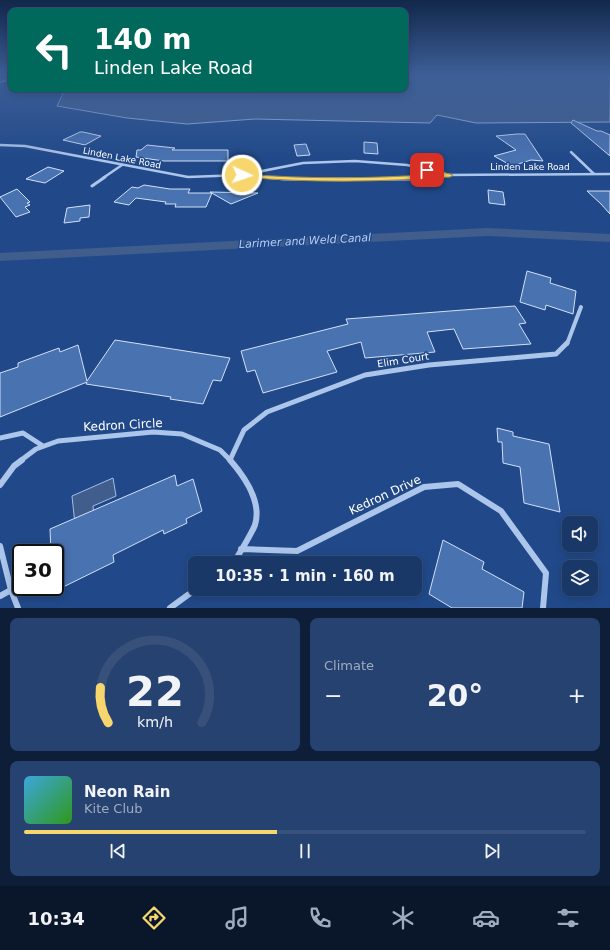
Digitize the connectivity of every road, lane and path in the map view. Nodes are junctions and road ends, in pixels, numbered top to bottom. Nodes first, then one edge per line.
1 (0, 145) edge
2 (571, 152) dead end
3 (122, 165) junction
4 (594, 174) junction
5 (610, 174) edge
6 (242, 175) junction
7 (450, 175) junction
8 (92, 186) dead end
9 (581, 307) dead end
10 (0, 438) edge
11 (43, 446) junction
12 (230, 460) junction
13 (0, 486) edge
14 (0, 546) edge
15 (241, 549) junction
16 (236, 556) edge
17 (11, 590) junction
18 (188, 595) edge
19 (0, 596) edge
20 (18, 608) edge
21 (170, 608) edge
22 (543, 608) edge

1 - 3 street, Linden Lake Road
2 - 4 street
3 - 6 street, Linden Lake Road
3 - 8 street
4 - 5 street, Linden Lake Road
4 - 7 street, Linden Lake Road
6 - 7 street, Linden Lake Road
6 - 7 street, Linden Lake Road
9 - 12 street, Elim Court
10 - 11 street
11 - 12 street, Kedron Circle
11 - 13 street, Kedron Circle
12 - 15 street, Kedron Circle
14 - 17 street
15 - 16 street
15 - 22 street, Kedron Drive
17 - 19 street
17 - 20 street
18 - 21 street

